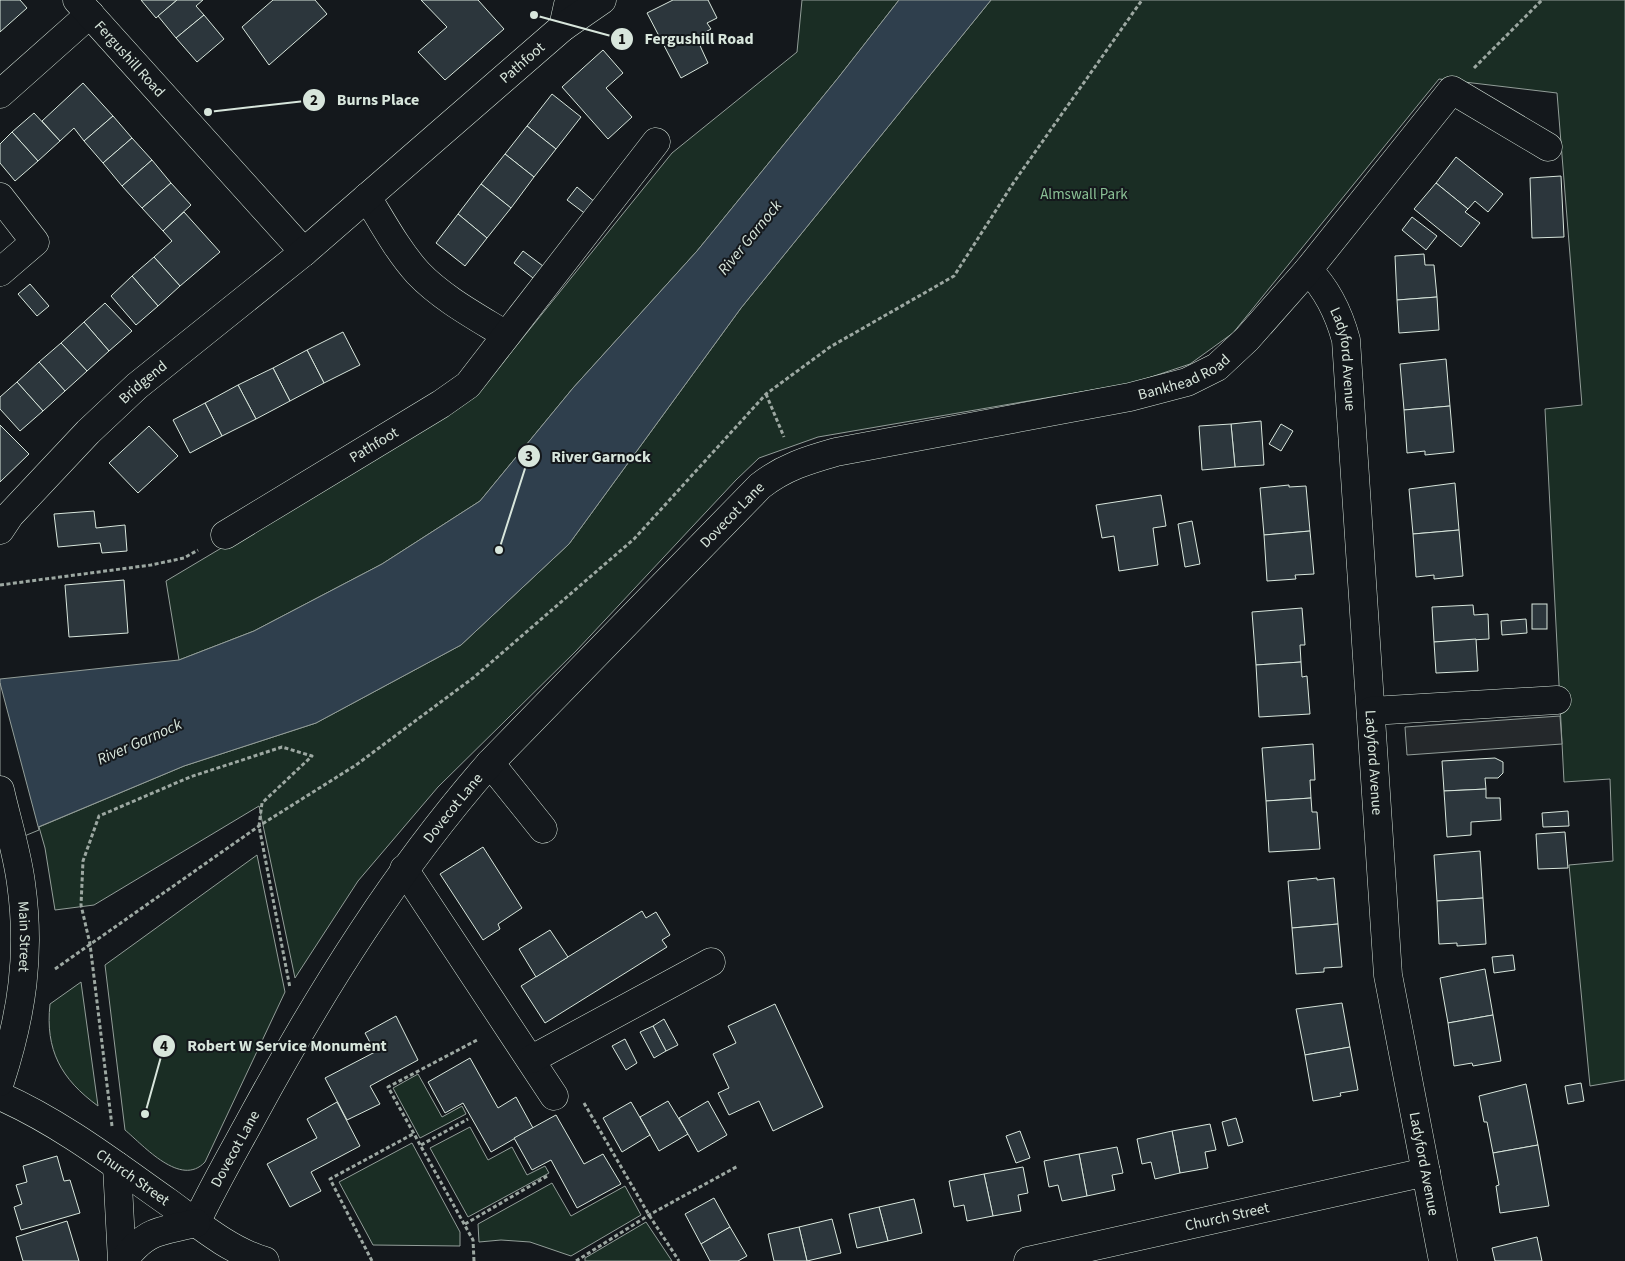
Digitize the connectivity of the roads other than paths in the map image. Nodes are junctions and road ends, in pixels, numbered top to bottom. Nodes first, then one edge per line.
1 (569, 0) edge
2 (602, 0) edge
3 (83, 7) edge
4 (563, 27) junction
5 (0, 94) edge
6 (656, 142) dead end
7 (1548, 147) dead end
8 (0, 197) edge
9 (367, 197) junction
10 (304, 252) junction
11 (1308, 270) junction
12 (0, 272) edge
13 (506, 336) junction
14 (796, 464) joint
15 (0, 530) edge
16 (225, 535) road end
17 (1557, 700) dead end
18 (1371, 711) junction
19 (490, 763) junction
20 (0, 790) edge
21 (543, 829) dead end
22 (404, 869) junction
23 (711, 962) dead end
24 (532, 1059) junction
25 (0, 1082) edge
26 (0, 1096) edge
27 (554, 1096) road end
28 (117, 1166) junction
29 (1426, 1172) junction
30 (196, 1223) junction
31 (1099, 1253) edge
32 (122, 1261) edge
33 (265, 1261) edge
34 (1028, 1261) edge
35 (1443, 1261) edge

1 - 4 street
2 - 4 street, Pathfoot
3 - 5 street
3 - 10 street, Fergushill Road
4 - 9 street, Pathfoot
6 - 13 street, Pathfoot
7 - 11 street, Bankhead Road
8 - 12 street
9 - 10 street, Pathfoot
9 - 13 street
10 - 15 street, Bridgend
11 - 14 street, Bankhead Road
11 - 18 street, Ladyford Avenue
13 - 16 street, Pathfoot
14 - 19 street, Dovecot Lane
17 - 18 street
18 - 29 street, Ladyford Avenue
19 - 21 street
19 - 22 street, Dovecot Lane
20 - 25 street, Main Street
22 - 24 street
22 - 30 street, Dovecot Lane
23 - 24 street
24 - 27 street
26 - 28 street, Church Street
28 - 30 street, Church Street
28 - 32 street
29 - 31 street, Church Street
29 - 35 street, Ladyford Avenue
30 - 32 street
30 - 33 street, Church Street
31 - 34 street, Church Street

